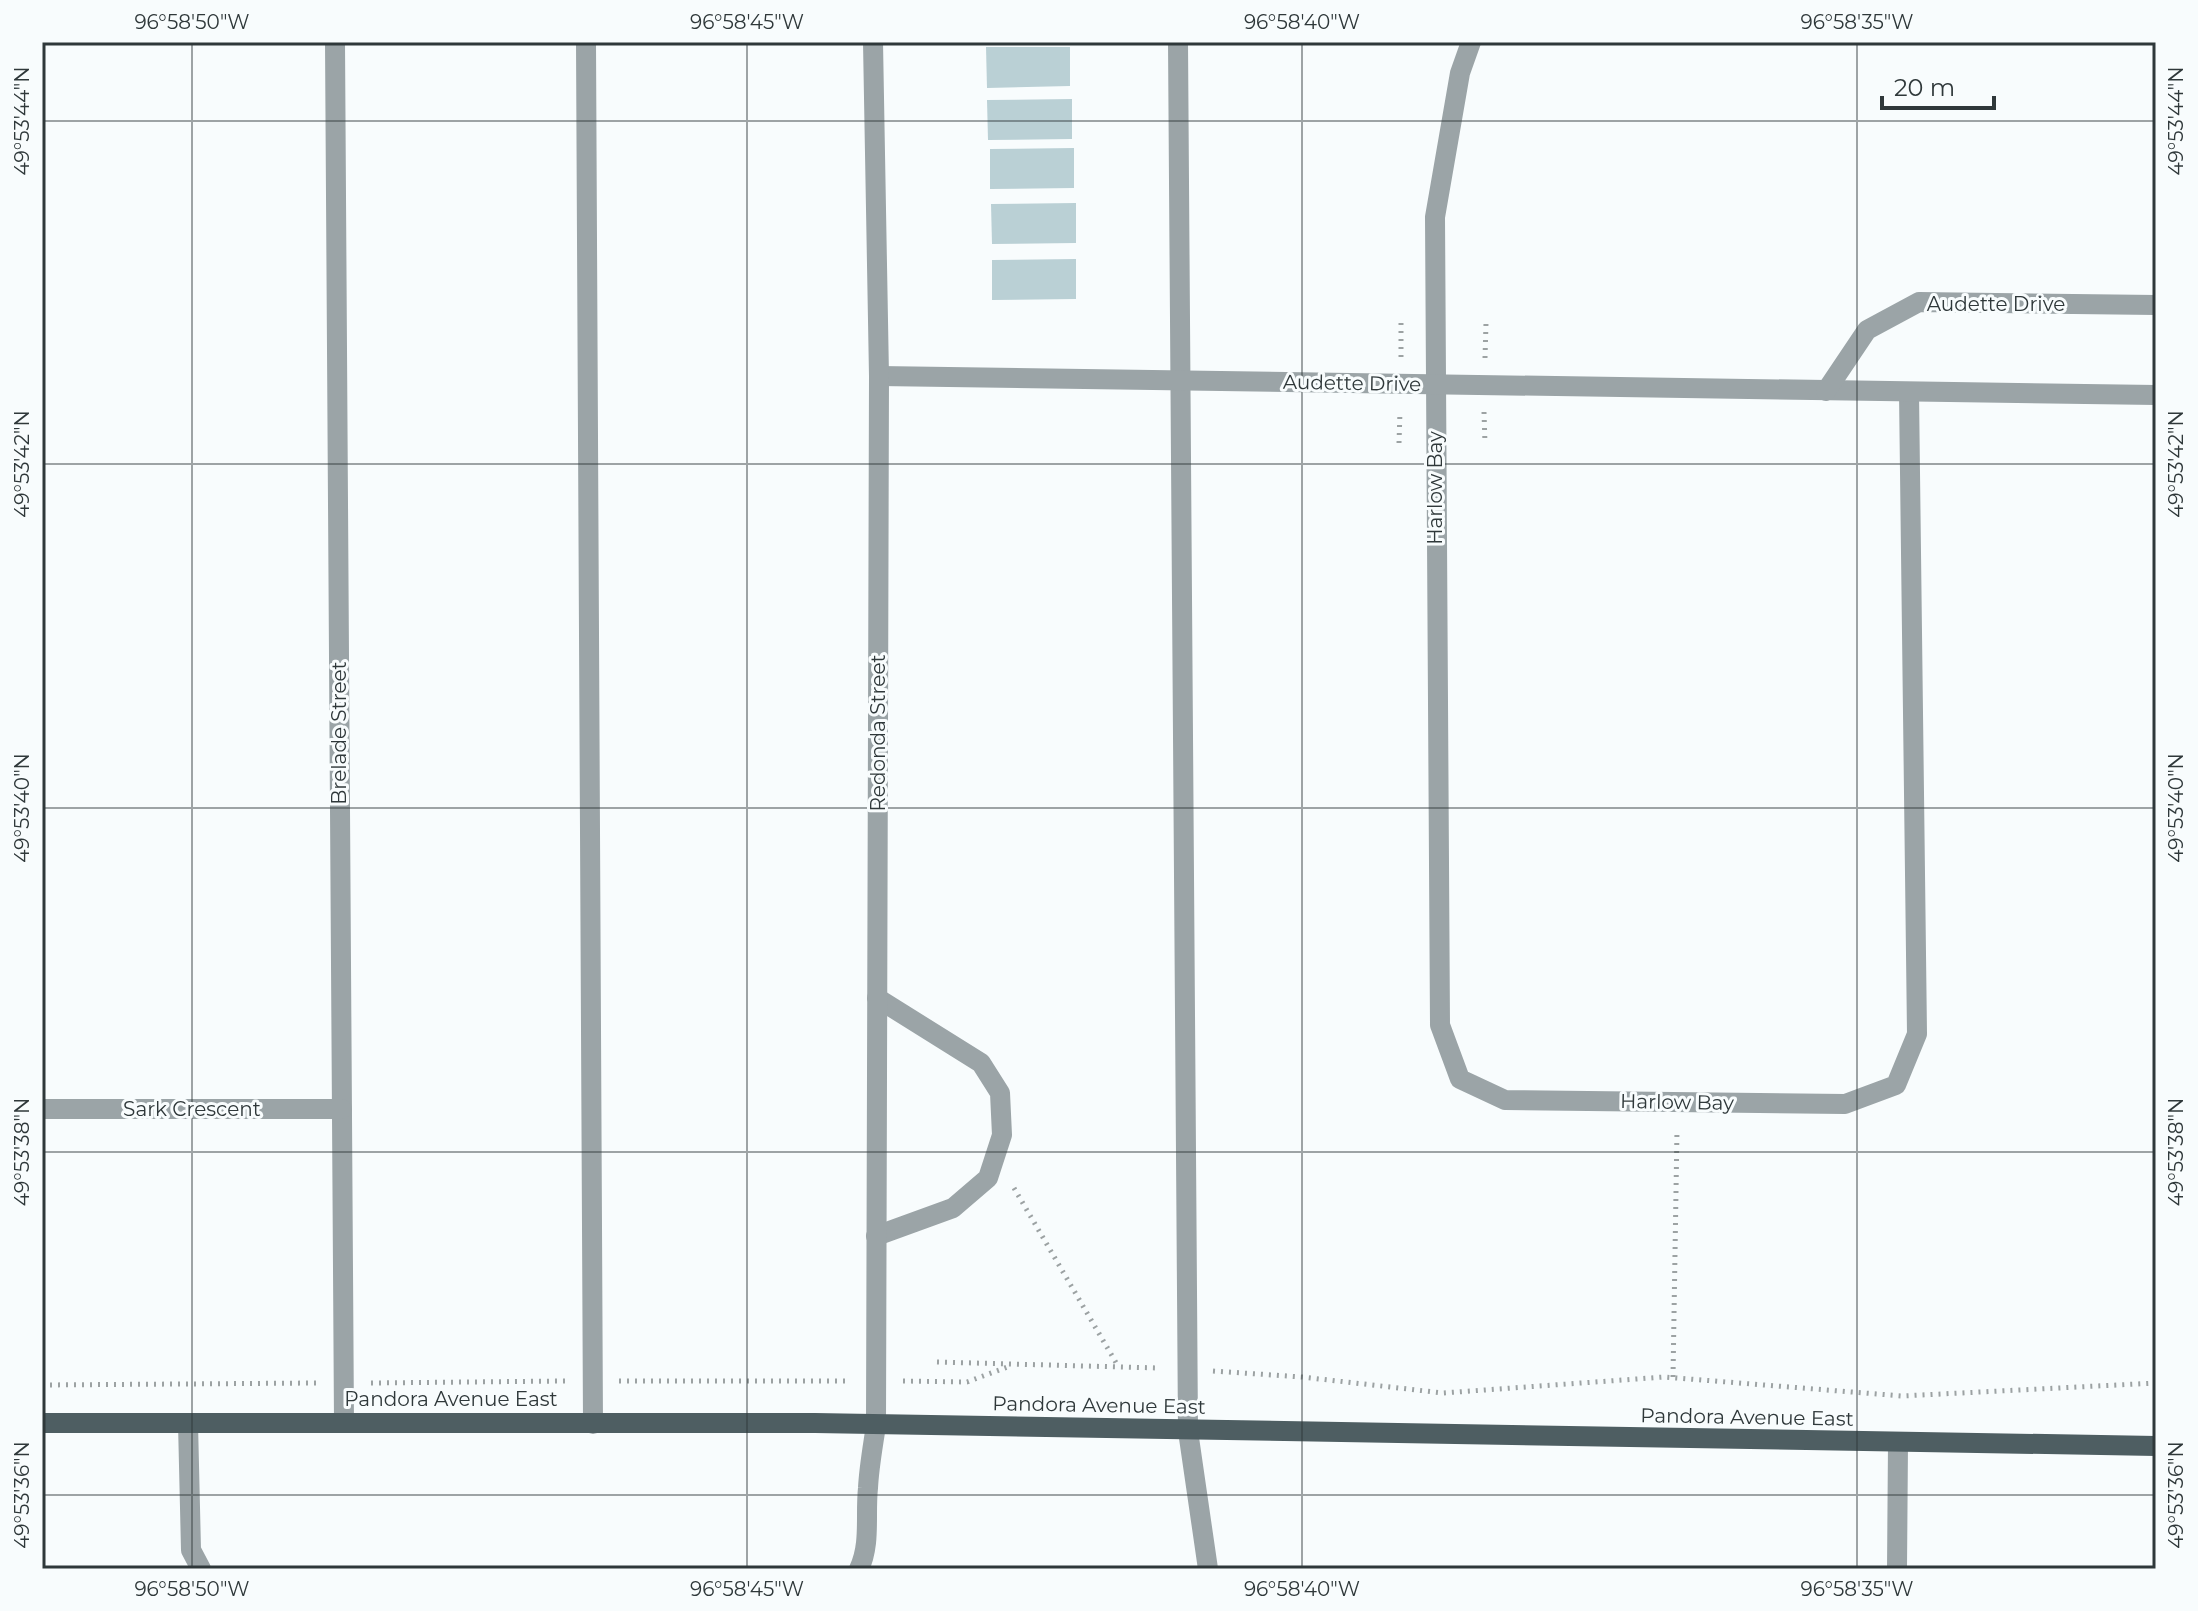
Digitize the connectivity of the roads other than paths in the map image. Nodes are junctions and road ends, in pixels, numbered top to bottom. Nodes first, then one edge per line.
1 (335, 42) edge
2 (586, 42) edge
3 (873, 42) edge
4 (1178, 42) edge
5 (1471, 42) edge
6 (2156, 305) edge
7 (879, 376) junction
8 (1180, 379) junction
9 (1434, 385) junction
10 (1826, 391) junction
11 (1909, 392) junction
12 (2156, 395) edge
13 (877, 998) junction
14 (42, 1109) edge
15 (342, 1109) junction
16 (876, 1236) junction
17 (42, 1423) edge
18 (188, 1423) junction
19 (344, 1423) junction
20 (593, 1424) junction
21 (876, 1425) junction
22 (1188, 1431) junction
23 (1898, 1444) junction
24 (2156, 1446) edge
25 (201, 1569) edge
26 (859, 1569) edge
27 (1208, 1569) edge
28 (1897, 1569) edge

1 - 15 street, Brelade Street
2 - 20 street
3 - 7 street, Redonda Street
4 - 8 street
5 - 9 street, Harlow Bay
6 - 10 street, Audette Drive
7 - 8 street, Audette Drive
7 - 13 street, Redonda Street
8 - 9 street, Audette Drive
8 - 22 street
9 - 10 street, Audette Drive
9 - 11 street, Harlow Bay
10 - 11 street, Audette Drive
11 - 12 street, Audette Drive
13 - 16 street, Redonda Street
13 - 16 street
14 - 15 street, Sark Crescent
15 - 19 street, Brelade Street
16 - 21 street, Redonda Street
17 - 18 main road, Pandora Avenue East
18 - 19 main road, Pandora Avenue East
18 - 25 street
19 - 20 main road, Pandora Avenue East
20 - 21 main road, Pandora Avenue East
21 - 22 main road, Pandora Avenue East
21 - 26 street, Redonda Street
22 - 23 main road, Pandora Avenue East
22 - 27 street
23 - 24 main road, Pandora Avenue East
23 - 28 street

